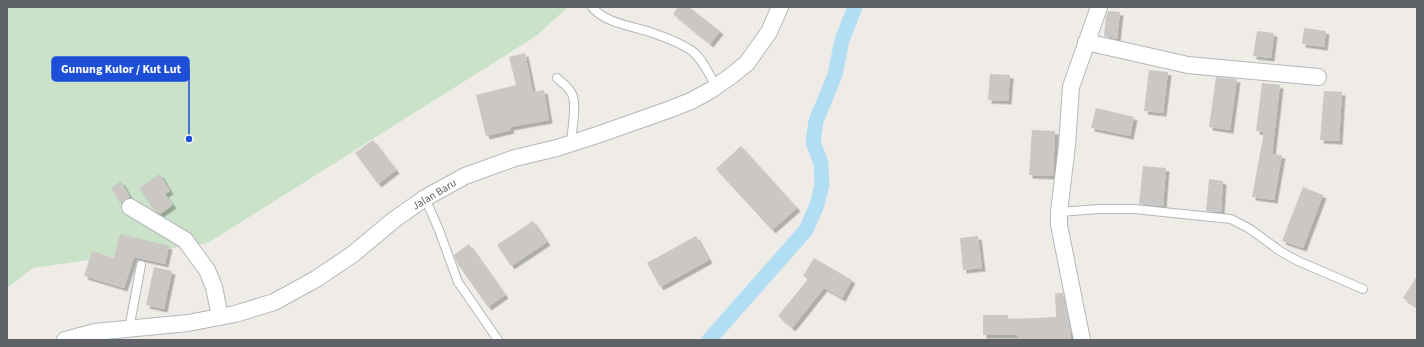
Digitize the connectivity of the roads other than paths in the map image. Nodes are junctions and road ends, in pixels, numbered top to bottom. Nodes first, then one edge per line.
1 (592, 7) edge
2 (780, 7) edge
3 (1099, 7) edge
4 (1086, 42) junction
5 (1318, 77) dead end
6 (557, 78) dead end
7 (716, 86) junction
8 (571, 142) junction
9 (425, 198) junction
10 (130, 207) dead end
11 (1059, 212) junction
12 (141, 265) dead end
13 (1362, 289) dead end
14 (220, 317) junction
15 (129, 329) junction
16 (65, 340) edge
17 (498, 340) edge
18 (1082, 340) edge

1 - 7 lane
2 - 7 street, Jalan Baru
3 - 4 street
4 - 5 street
4 - 11 street
6 - 8 lane
7 - 8 street, Jalan Baru
8 - 9 street, Jalan Baru
9 - 14 street, Jalan Baru
9 - 17 lane
10 - 14 street
11 - 13 lane
11 - 18 street
12 - 15 lane
14 - 15 street, Jalan Baru
15 - 16 street, Jalan Baru

